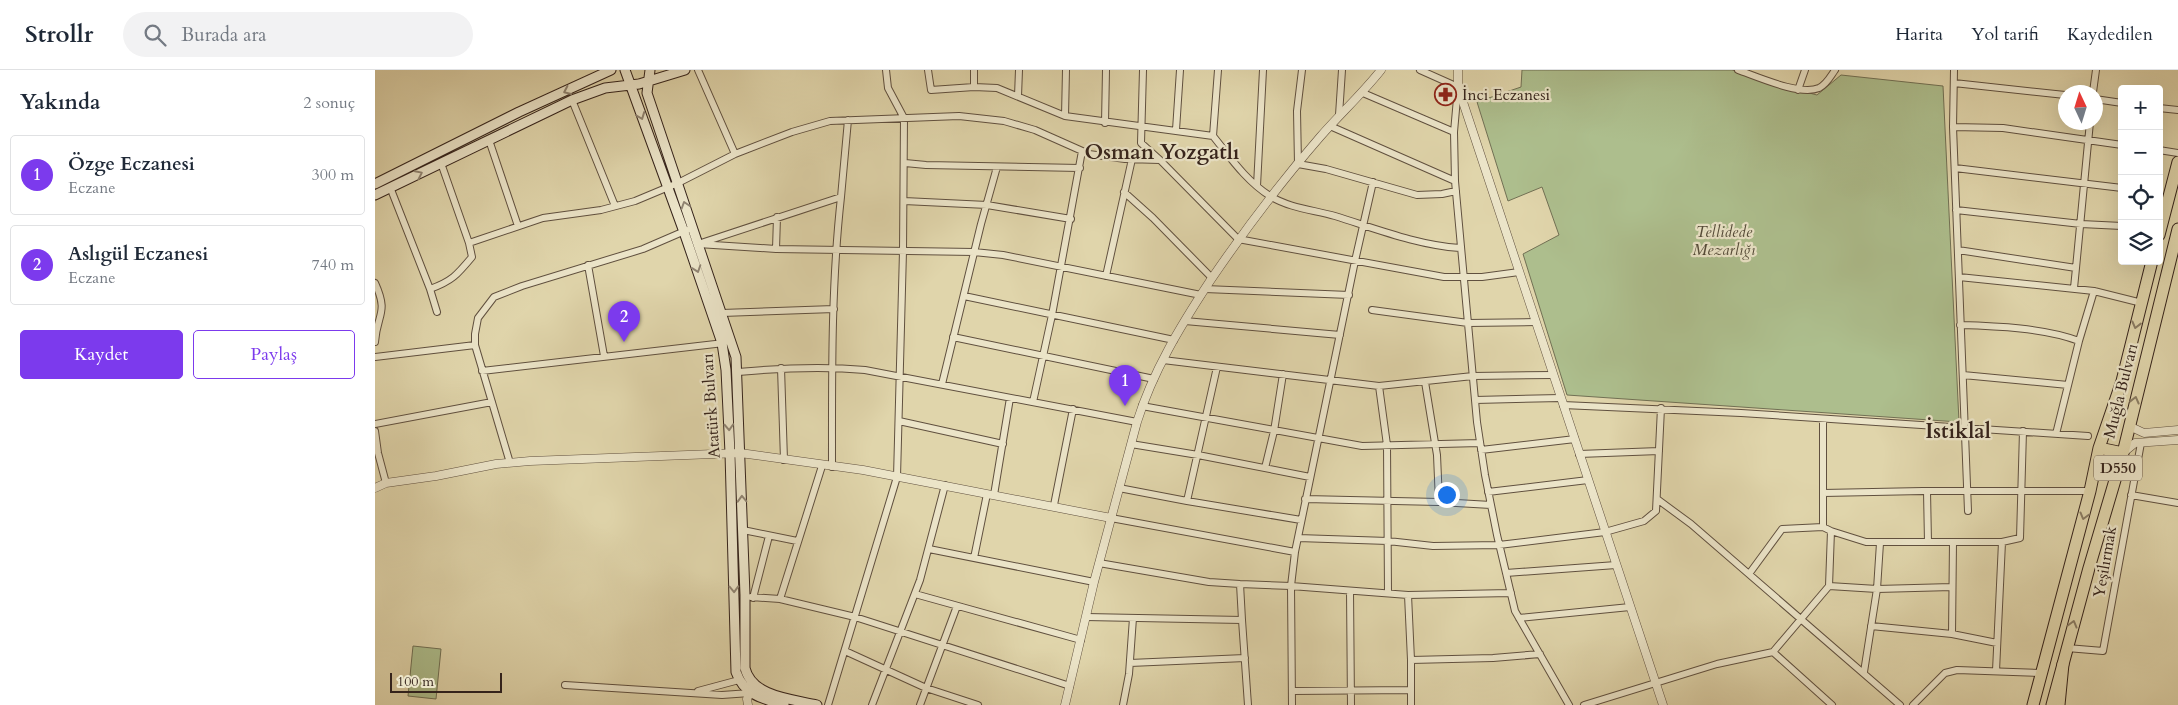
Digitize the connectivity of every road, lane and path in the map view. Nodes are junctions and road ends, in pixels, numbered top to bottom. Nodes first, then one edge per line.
1 (611, 70) edge
2 (625, 70) edge
3 (650, 70) edge
4 (685, 70) edge
5 (698, 70) edge
6 (886, 70) edge
7 (928, 70) edge
8 (974, 70) edge
9 (1019, 70) edge
10 (1066, 70) edge
11 (1106, 70) edge
12 (1143, 70) edge
13 (1180, 70) edge
14 (1218, 70) edge
15 (1263, 70) edge
16 (1301, 70) edge
17 (1342, 70) edge
18 (1381, 70) edge
19 (1420, 70) edge
20 (1458, 70) edge
21 (1738, 70) edge
22 (1805, 70) edge
23 (1835, 70) edge
24 (1954, 70) edge
25 (2096, 70) edge
26 (1755, 73) edge
27 (648, 80) junction
28 (1954, 83) junction
29 (630, 85) junction
30 (2094, 85) edge
31 (974, 87) junction
32 (1458, 88) junction
33 (1798, 90) junction
34 (1363, 93) junction
35 (2058, 94) edge
36 (1018, 96) junction
37 (572, 100) junction
38 (2103, 100) edge
39 (2118, 102) edge
40 (2163, 108) edge
41 (2178, 110) edge
42 (1339, 115) junction
43 (1065, 116) junction
44 (904, 118) junction
45 (848, 120) junction
46 (1105, 123) junction
47 (1141, 126) junction
48 (1330, 126) junction
49 (1953, 127) junction
50 (1176, 130) junction
51 (2089, 130) edge
52 (1454, 132) junction
53 (1213, 136) junction
54 (489, 140) junction
55 (2088, 140) junction
56 (2118, 144) edge
57 (1082, 151) junction
58 (2163, 151) edge
59 (2178, 153) edge
60 (735, 154) junction
61 (1131, 159) junction
62 (1159, 160) junction
63 (2178, 162) edge
64 (441, 163) junction
65 (905, 163) junction
66 (1298, 164) junction
67 (997, 167) junction
68 (1080, 168) junction
69 (1955, 168) junction
70 (1455, 181) junction
71 (1373, 182) junction
72 (678, 183) junction
73 (2083, 183) junction
74 (375, 184) edge
75 (1257, 186) junction
76 (668, 187) junction
77 (2118, 187) edge
78 (390, 188) junction
79 (1456, 190) junction
80 (1124, 192) junction
81 (375, 195) edge
82 (841, 197) junction
83 (1271, 197) junction
84 (904, 202) junction
85 (987, 205) junction
86 (615, 206) junction
87 (1956, 210) junction
88 (777, 217) junction
89 (1071, 219) junction
90 (2162, 220) edge
91 (2081, 224) junction
92 (518, 226) junction
93 (1365, 226) junction
94 (2118, 226) edge
95 (2178, 229) edge
96 (689, 230) junction
97 (1238, 239) junction
98 (469, 243) junction
99 (698, 244) junction
100 (1460, 248) junction
101 (776, 249) junction
102 (835, 249) junction
103 (903, 250) junction
104 (1958, 250) junction
105 (975, 252) junction
106 (1355, 261) junction
107 (588, 265) junction
108 (2151, 265) edge
109 (1061, 267) junction
110 (2076, 268) junction
111 (1519, 272) junction
112 (1106, 276) junction
113 (1464, 277) junction
114 (1959, 277) junction
115 (1212, 278) junction
116 (375, 283) edge
117 (2074, 288) junction
118 (430, 289) junction
119 (2093, 291) junction
120 (1203, 292) junction
121 (1349, 294) junction
122 (964, 296) junction
123 (2142, 303) junction
124 (834, 309) junction
125 (1371, 310) dead end
126 (437, 312) dead end
127 (722, 313) junction
128 (1052, 315) junction
129 (1185, 322) junction
130 (1536, 322) junction
131 (1468, 323) junction
132 (1960, 325) junction
133 (1340, 335) junction
134 (953, 337) junction
135 (1174, 340) junction
136 (2079, 341) junction
137 (375, 342) edge
138 (733, 342) junction
139 (722, 343) junction
140 (475, 346) junction
141 (604, 356) junction
142 (375, 357) edge
143 (1043, 357) junction
144 (1163, 360) junction
145 (832, 366) junction
146 (1217, 366) junction
147 (781, 368) junction
148 (482, 371) junction
149 (738, 372) junction
150 (1283, 374) junction
151 (1553, 375) junction
152 (1963, 375) junction
153 (1473, 376) junction
154 (899, 377) junction
155 (1154, 379) junction
156 (1330, 382) junction
157 (1425, 382) junction
158 (942, 384) junction
159 (2068, 385) junction
160 (1379, 386) junction
161 (1010, 398) junction
162 (1475, 400) junction
163 (492, 402) junction
164 (1033, 402) junction
165 (1562, 402) junction
166 (1143, 406) junction
167 (1661, 408) junction
168 (1073, 410) junction
169 (1206, 418) junction
170 (1823, 419) junction
171 (2107, 420) junction
172 (899, 421) junction
173 (1137, 422) junction
174 (375, 424) edge
175 (2129, 426) junction
176 (1965, 428) junction
177 (2178, 430) edge
178 (375, 431) edge
179 (1274, 431) junction
180 (2023, 431) junction
181 (2056, 434) junction
182 (2088, 436) dead end
183 (1319, 438) junction
184 (1575, 439) junction
185 (2178, 440) edge
186 (1435, 443) junction
187 (2141, 443) junction
188 (1003, 444) junction
189 (1131, 444) junction
190 (1387, 445) junction
191 (1481, 446) junction
192 (2099, 448) junction
193 (1659, 451) junction
194 (730, 453) junction
195 (740, 453) junction
196 (2123, 453) junction
197 (377, 454) edge
198 (1579, 454) junction
199 (1198, 455) junction
200 (784, 460) junction
201 (510, 462) junction
202 (822, 466) junction
203 (832, 467) junction
204 (1265, 468) junction
205 (897, 477) junction
206 (1310, 477) junction
207 (1588, 480) junction
208 (386, 483) junction
209 (945, 485) junction
210 (375, 488) edge
211 (1119, 488) junction
212 (1968, 490) junction
213 (1927, 491) junction
214 (2021, 491) junction
215 (2090, 491) junction
216 (1488, 492) junction
217 (990, 494) junction
218 (1823, 494) junction
219 (2131, 495) junction
220 (1305, 499) junction
221 (1657, 499) junction
222 (1187, 501) junction
223 (1389, 501) junction
224 (1439, 502) junction
225 (2178, 503) edge
226 (1054, 505) junction
227 (1491, 505) junction
228 (1968, 511) dead end
229 (1111, 518) junction
230 (1301, 520) junction
231 (1823, 527) junction
232 (743, 530) junction
233 (1831, 531) junction
234 (1605, 532) junction
235 (769, 536) junction
236 (1298, 538) junction
237 (797, 541) junction
238 (1388, 542) junction
239 (1881, 542) junction
240 (1928, 542) junction
241 (1953, 542) junction
242 (2003, 542) junction
243 (1499, 545) junction
244 (929, 550) junction
245 (1295, 552) junction
246 (974, 558) junction
247 (1099, 563) junction
248 (1616, 565) junction
249 (1505, 573) junction
250 (1749, 574) junction
251 (1094, 582) junction
252 (1239, 584) junction
253 (1291, 586) junction
254 (1829, 586) junction
255 (1952, 587) junction
256 (1877, 589) junction
257 (1350, 591) junction
258 (1387, 592) junction
259 (1511, 593) junction
260 (915, 594) junction
261 (1408, 595) junction
262 (749, 596) junction
263 (779, 600) junction
264 (957, 606) junction
265 (1630, 607) junction
266 (855, 616) junction
267 (1086, 617) junction
268 (1133, 618) junction
269 (1519, 618) junction
270 (1242, 620) junction
271 (1802, 620) junction
272 (1871, 626) junction
273 (901, 631) junction
274 (1952, 634) junction
275 (1081, 640) junction
276 (1997, 643) junction
277 (942, 645) junction
278 (2067, 648) junction
279 (845, 651) junction
280 (1773, 652) junction
281 (1540, 654) junction
282 (1245, 658) junction
283 (1411, 660) junction
284 (1130, 663) junction
285 (2063, 664) junction
286 (886, 670) junction
287 (1996, 670) junction
288 (1864, 672) junction
289 (2043, 673) junction
290 (739, 680) junction
291 (1656, 683) junction
292 (565, 685) dead end
293 (1070, 686) junction
294 (926, 688) junction
295 (752, 689) junction
296 (1411, 690) junction
297 (1293, 691) junction
298 (1351, 691) junction
299 (694, 692) junction
300 (748, 705) edge
301 (784, 705) edge
302 (817, 705) edge
303 (828, 705) edge
304 (872, 705) edge
305 (920, 705) edge
306 (979, 705) edge
307 (1065, 705) edge
308 (1123, 705) edge
309 (1249, 705) edge
310 (1292, 705) edge
311 (1351, 705) edge
312 (1411, 705) edge
313 (1569, 705) edge
314 (1584, 705) edge
315 (1663, 705) edge
316 (1832, 705) edge
317 (1900, 705) edge
318 (1913, 705) edge
319 (2033, 705) edge
320 (2052, 705) edge
321 (2059, 705) edge

1 -> 74 main road
2 - 29 main road, Atatürk Bulvarı
3 - 27 main road, Atatürk Bulvarı
4 - 27 main road
5 - 60 street
6 - 44 street
7 - 31 street
8 - 31 street
9 - 36 street
10 - 43 street
11 - 46 street
12 - 47 street
13 - 50 street
14 - 53 street
15 - 75 street
16 - 66 street
17 - 42 street
18 - 34 street
19 - 32 street
20 - 32 street
21 - 26 street
22 - 33 street
23 - 33 street
24 - 28 street
25 - 30 street
26 - 33 street
27 - 29 main road
27 - 72 main road, Atatürk Bulvarı
28 - 35 street
28 - 49 street
29 - 37 main road
29 -> 76 main road, Atatürk Bulvarı
31 - 36 street
32 - 52 street
32 - 111 street
34 - 42 street
34 - 52 street
36 - 43 street
37 - 54 main road
37 - 86 street
38 - 39 street
40 - 41 street
42 - 48 street
43 - 46 street
44 - 45 street
44 - 57 street
44 - 65 street
45 - 60 street
45 - 82 street
46 - 47 street
47 - 50 street
47 - 62 street
48 - 66 street
48 - 70 street
49 - 55 street
49 - 69 street
50 - 53 street
51 - 55 street
52 - 70 street
53 - 75 street
54 - 64 main road
54 - 92 street
55 - 56 street
55 - 73 street
57 - 61 street
57 - 68 street
58 - 59 street
60 - 72 street
61 - 62 street
61 - 80 street
62 - 97 street
63 - 90 highway
78 -> 64 main road
64 - 98 street
65 - 67 street
65 - 84 street
66 - 71 street
66 - 83 street
67 - 68 street
67 - 85 street
68 - 89 street
69 - 73 street
69 - 87 street
70 - 79 street
71 - 79 street
71 - 93 street
72 - 76 street
96 -> 72 main road, Atatürk Bulvarı
73 - 77 street
73 - 91 street
75 - 83 street
76 - 86 street
76 - 96 main road, Atatürk Bulvarı
78 - 81 main road
78 - 118 street
79 - 100 street
80 - 112 street
80 - 115 street
82 - 88 street
82 - 102 street
83 - 93 street
83 - 97 street
84 - 85 street
84 - 103 street
85 - 89 street
85 - 105 street
86 - 92 street
87 - 91 street
87 - 104 street
88 - 99 street
88 - 101 street
89 - 109 street
91 - 94 street
91 - 110 street
92 - 98 street
93 - 100 street
93 - 106 street
175 -> 95 highway, Muğla Bulvarı / D550
96 - 99 main road, Atatürk Bulvarı
96 - 107 street
96 -> 139 main road, Atatürk Bulvarı
97 - 106 street
97 - 115 street
98 - 118 street
99 - 101 street
99 - 127 main road, Atatürk Bulvarı
100 - 113 street
101 - 102 street
102 - 103 street
102 - 124 street
103 - 105 street
103 - 154 street
104 - 110 street
104 - 114 street
105 - 109 street
105 - 122 street
106 - 113 street
106 - 121 street
107 - 140 street
107 - 141 street
108 - 123 highway, Muğla Bulvarı / D550
109 - 112 street
109 - 128 street
110 - 117 street
111 - 113 street
111 - 130 street
112 - 120 street
113 - 131 street
114 - 117 street
114 - 132 street
115 - 120 street
116 - 137 street
117 - 119 street
118 - 126 street
119 - 123 street
119 - 136 street
120 - 121 street
120 - 129 street
121 - 133 street
122 - 128 street
122 - 134 street
123 -> 171 highway, Muğla Bulvarı / D550
124 - 127 street
124 - 145 street
125 - 131 street
127 - 138 main road, Atatürk Bulvarı
128 - 135 street
128 - 143 street
129 - 133 street
129 - 135 street
130 - 131 street
130 - 151 street
131 - 153 street
132 - 136 street
132 - 152 street
133 - 156 street
134 - 143 street
134 - 158 street
135 - 144 street
136 - 159 street
138 - 139 street
138 - 149 main road, Atatürk Bulvarı
139 - 141 street
139 -> 194 main road, Atatürk Bulvarı
140 - 142 street
140 - 148 street
141 - 148 street
143 - 155 street
143 - 164 street
144 - 146 street
144 - 155 street
145 - 147 street
145 - 154 street
145 - 203 street
146 - 150 street
146 - 169 street
147 - 149 street
147 - 200 street
148 - 163 street
149 - 195 main road, Atatürk Bulvarı
150 - 156 street
150 - 179 street
151 - 153 street
151 - 165 street
152 - 159 street
152 - 176 street
153 - 157 street
153 - 162 street
154 - 158 street
154 - 172 street
155 - 166 street
156 - 160 street
156 - 183 street
157 - 160 street
157 - 186 street
158 - 161 street
159 - 181 street
160 - 190 street
161 - 164 street
161 - 188 street
162 - 165 street
162 - 191 street
163 - 174 street
163 - 201 street
164 - 168 street
165 - 167 street
165 - 184 street
166 - 169 street
166 - 173 street
167 - 170 street
167 - 193 street
168 - 173 street
168 - 226 street
169 - 179 street
169 - 199 street
170 - 176 street
170 - 218 street
171 - 175 highway
171 - 192 highway, Muğla Bulvarı / D550
172 - 188 street
172 - 205 street
173 - 189 street
175 - 177 street
175 - 196 highway, Muğla Bulvarı / D550
176 - 180 street
176 - 212 street
178 - 197 street
179 - 183 street
179 - 204 street
180 - 181 street
180 - 214 street
181 - 182 street
183 - 190 street
183 - 206 street
184 - 191 street
184 - 198 street
185 - 187 street
186 - 190 street
186 - 191 street
186 - 224 street
187 - 196 street
187 - 219 street, Yeşilırmak
188 - 217 street
189 - 199 street
189 - 211 street
190 - 223 street
191 - 216 street
192 - 196 highway
192 - 215 highway, Muğla Bulvarı / D550
193 - 198 street
193 - 221 street
194 - 195 street
194 - 201 street
194 -> 290 main road, Atatürk Bulvarı
195 - 200 street
232 -> 195 main road, Atatürk Bulvarı
278 -> 196 highway, Muğla Bulvarı / D550
197 - 208 street
198 - 207 street
199 - 204 street
199 - 222 street
200 - 202 street
201 - 208 street
202 - 203 street
202 - 237 street
203 - 205 street
204 - 206 street
205 - 209 street
205 - 266 street
206 - 220 street
207 - 216 street
207 - 234 street
208 - 210 street
209 - 217 street
209 - 244 street
211 - 222 street
211 - 229 street
212 - 213 street
212 - 214 street
212 - 228 street
213 - 218 street
213 - 240 street
214 - 215 street
214 - 242 street
215 -> 289 highway, Muğla Bulvarı / D550
216 - 227 street
217 - 226 street
217 - 246 street
218 - 231 street
219 - 225 street
219 - 278 street, Yeşilırmak
220 - 223 street
220 - 230 street
221 - 234 street
221 - 250 street
222 - 230 street
223 - 224 street
223 - 238 street
224 - 227 street
226 - 229 street
227 - 243 street
229 - 245 street
229 - 247 street
230 - 236 street
231 - 233 street
231 - 250 street
232 - 235 street
232 - 262 main road, Atatürk Bulvarı
233 - 239 street
233 - 254 street
234 - 243 street
234 - 248 street
235 - 237 street
235 - 262 street
236 - 238 street
236 - 245 street
237 - 263 street
238 - 243 street
238 - 258 street
239 - 240 street
239 - 256 street
240 - 241 street
241 - 242 street
241 - 255 street
242 - 276 street
243 - 249 street
244 - 246 street
244 - 260 street
245 - 253 street
246 - 251 street
247 - 251 street
247 - 252 street
248 - 249 street
248 - 265 street
249 - 259 street
250 - 271 street
251 - 267 street
252 - 253 street
252 - 270 street
253 - 257 street
253 - 297 street
254 - 256 street
254 - 271 street
255 - 256 street
255 - 274 street
256 - 272 street
257 - 258 street
257 - 298 street
258 - 261 street
259 - 261 street
259 - 269 street
260 - 264 street
260 - 273 street
261 - 283 street
262 - 263 street
262 - 295 main road, Atatürk Bulvarı
263 - 266 street
264 - 275 street
264 - 277 street
265 - 269 street
265 - 291 street
266 - 273 street
266 - 279 street
267 - 268 street
267 - 275 street
268 - 270 street
268 - 284 street
269 - 281 street
270 - 282 street
271 - 280 street
271 - 288 street
272 - 274 street
272 - 288 street
273 - 277 street
273 - 286 street
274 - 276 street
275 - 293 street
276 - 287 street
277 - 293 street
277 - 294 street
278 - 285 highway, Muğla Bulvarı / D550
279 - 286 street
279 - 303 street
280 - 291 street
280 - 316 street
281 - 283 street
281 - 313 street
282 - 284 street
282 - 309 street
283 - 296 street
284 - 308 street
285 - 320 highway, Muğla Bulvarı / D550
285 - 321 highway
286 - 294 street
286 - 304 street
287 - 289 street
287 - 318 street
288 - 317 street
289 - 319 highway, Muğla Bulvarı / D550
290 - 295 main road
290 - 299 street
291 - 314 street
291 - 315 street
292 - 299 street
293 - 307 street
294 - 305 street
294 - 306 street
295 - 299 street
295 - 300 street
295 - 301 main road
295 - 302 main road
296 - 298 street
296 - 312 street
297 - 298 street
297 - 310 street
298 - 311 street

